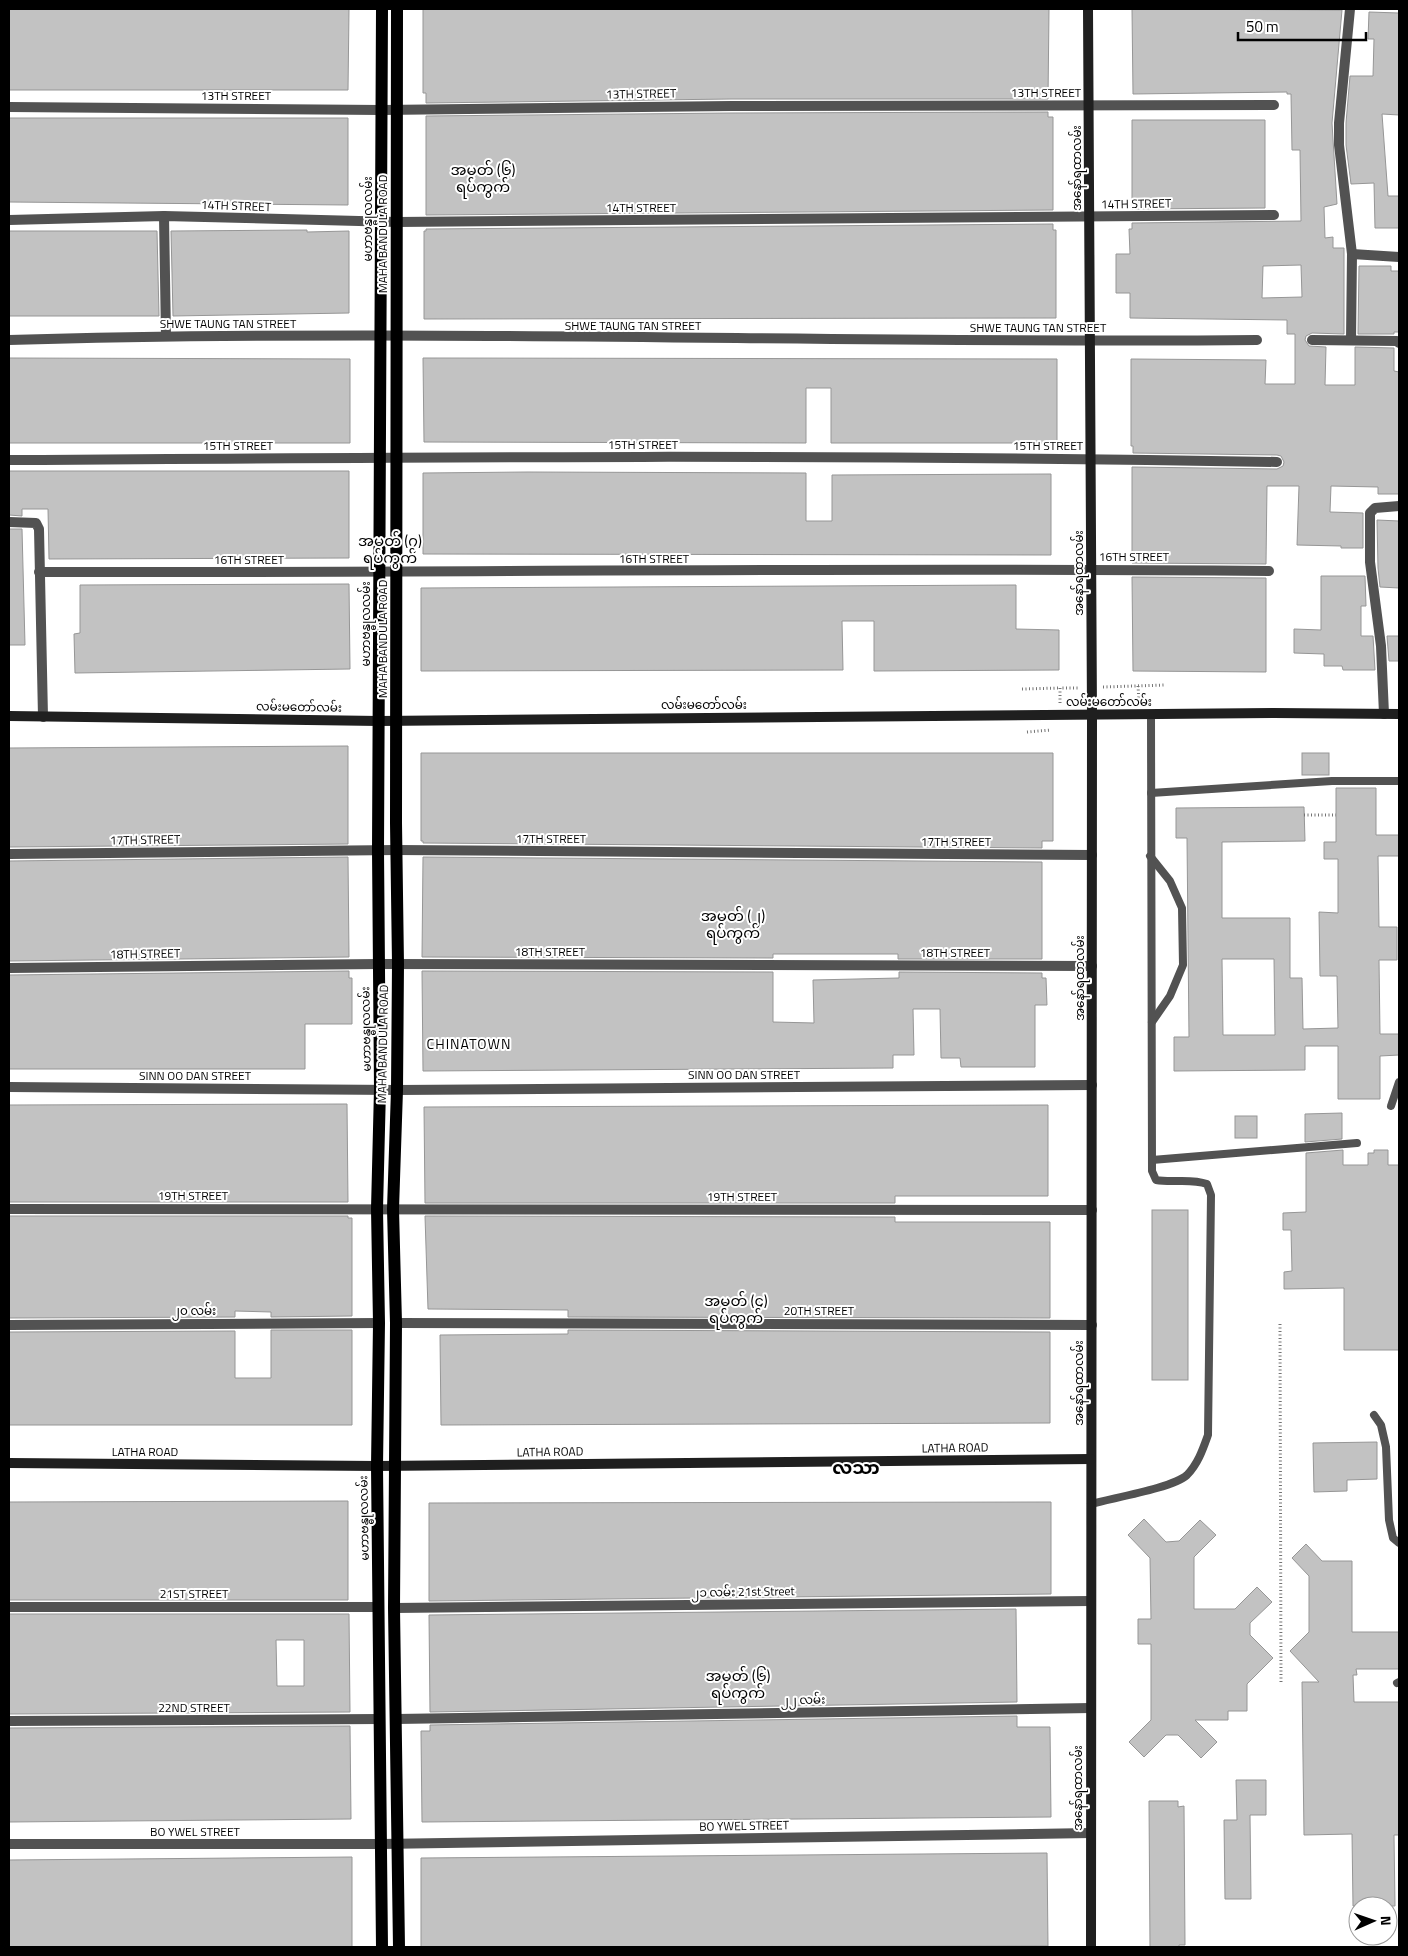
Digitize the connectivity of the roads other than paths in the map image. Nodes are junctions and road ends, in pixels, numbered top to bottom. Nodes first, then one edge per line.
1 (382, 9) edge
2 (397, 9) edge
3 (1088, 9) edge
4 (1350, 9) edge
5 (1274, 105) dead end
6 (1089, 106) junction
7 (9, 107) edge
8 (397, 109) junction
9 (382, 110) junction
10 (1274, 215) dead end
11 (164, 216) junction
12 (1090, 217) junction
13 (9, 220) edge
14 (381, 222) junction
15 (397, 222) junction
16 (1352, 254) junction
17 (1399, 257) edge
18 (166, 336) junction
19 (381, 337) junction
20 (397, 337) junction
21 (9, 340) edge
22 (1257, 340) dead end
23 (1312, 340) dead end
24 (1351, 340) junction
25 (1090, 341) junction
26 (1399, 343) edge
27 (380, 458) junction
28 (397, 458) junction
29 (1091, 458) junction
30 (9, 460) edge
31 (1277, 462) dead end
32 (1399, 506) edge
33 (9, 522) edge
34 (1092, 569) junction
35 (1268, 571) dead end
36 (39, 572) junction
37 (380, 573) junction
38 (397, 573) junction
39 (1092, 714) junction
40 (1384, 714) junction
41 (1399, 714) edge
42 (1151, 715) junction
43 (9, 716) edge
44 (43, 716) junction
45 (379, 720) junction
46 (397, 720) junction
47 (1399, 781) edge
48 (1151, 793) junction
49 (378, 850) junction
50 (396, 850) junction
51 (9, 854) edge
52 (1092, 855) junction
53 (1150, 856) junction
54 (379, 964) junction
55 (398, 964) junction
56 (1092, 966) junction
57 (9, 968) edge
58 (1151, 1022) junction
59 (1399, 1082) edge
60 (1092, 1085) junction
61 (9, 1087) edge
62 (380, 1089) junction
63 (396, 1090) junction
64 (1391, 1106) dead end
65 (1358, 1143) dead end
66 (1152, 1160) junction
67 (9, 1209) edge
68 (376, 1209) junction
69 (392, 1209) junction
70 (1092, 1210) junction
71 (378, 1323) junction
72 (396, 1323) junction
73 (9, 1325) edge
74 (1092, 1325) junction
75 (1374, 1415) dead end
76 (1091, 1459) junction
77 (9, 1463) edge
78 (396, 1465) junction
79 (377, 1466) junction
80 (1091, 1504) junction
81 (1399, 1543) edge
82 (1091, 1601) junction
83 (9, 1607) edge
84 (378, 1607) junction
85 (394, 1608) junction
86 (395, 1671) junction
87 (379, 1672) junction
88 (1091, 1708) junction
89 (380, 1719) junction
90 (396, 1719) junction
91 (9, 1721) edge
92 (1091, 1833) junction
93 (9, 1844) edge
94 (381, 1844) junction
95 (397, 1844) junction
96 (382, 1947) edge
97 (399, 1947) edge
98 (1091, 1947) edge

1 - 9 main road, မဟာဗန္ဓုလလမ်း
2 - 8 main road, MAHA BANDULA ROAD
3 - 6 main road, အနော်ရထာလမ်း
4 - 16 street
5 - 6 street, 13TH STREET
6 - 8 street, 13TH STREET
6 - 12 main road, အနော်ရထာလမ်း
7 - 9 street, 13TH STREET
8 - 9 street, 13TH STREET
8 - 15 main road, MAHA BANDULA ROAD
9 - 14 main road, မဟာဗန္ဓုလလမ်း
10 - 12 street, 14TH STREET
11 - 13 street, 14TH STREET
11 - 14 street, 14TH STREET
11 - 18 street
12 - 15 street, 14TH STREET
12 - 25 main road, အနော်ရထာလမ်း
14 - 15 street, 14TH STREET
14 - 19 main road, မဟာဗန္ဓုလလမ်း
15 - 20 main road, MAHA BANDULA ROAD
16 - 17 street
16 - 24 street
18 - 19 street, SHWE TAUNG TAN STREET
18 - 21 street, SHWE TAUNG TAN STREET
19 - 20 street, SHWE TAUNG TAN STREET
19 - 27 main road, မဟာဗန္ဓုလလမ်း
20 - 25 street, SHWE TAUNG TAN STREET
20 - 28 main road, MAHA BANDULA ROAD
22 - 25 street, SHWE TAUNG TAN STREET
23 - 24 street
24 - 26 street
25 - 29 main road, အနော်ရထာလမ်း
27 - 28 street, 15TH STREET
27 - 30 street, 15TH STREET
27 - 37 main road, မဟာဗန္ဓုလလမ်း
28 - 29 street, 15TH STREET
28 - 38 main road, MAHA BANDULA ROAD
29 - 31 street, 15TH STREET
29 - 34 main road, အနော်ရထာလမ်း
32 - 40 street
33 - 36 street
34 - 35 street, 16TH STREET
34 - 38 street, 16TH STREET
34 - 39 main road, အနော်ရထာလမ်း
36 - 37 street, 16TH STREET
36 - 44 street
37 - 38 street, 16TH STREET
37 - 45 main road, မဟာဗန္ဓုလလမ်း
38 - 46 main road, MAHA BANDULA ROAD
39 - 42 main road, လမ်းမတော်လမ်း
39 - 46 main road, လမ်းမတော်လမ်း
39 - 52 main road, အနော်ရထာလမ်း
40 - 41 main road, လမ်းမတော်လမ်း
40 - 42 main road, လမ်းမတော်လမ်း
42 - 48 lane
43 - 44 main road, လမ်းမတော်လမ်း
44 - 45 main road, လမ်းမတော်လမ်း
45 - 46 main road, လမ်းမတော်လမ်း
45 - 49 main road, မဟာဗန္ဓုလလမ်း
46 - 50 main road, MAHA BANDULA ROAD
47 - 48 lane
48 - 53 lane
49 - 50 street, 17TH STREET
49 - 51 street, 17TH STREET
49 - 54 main road, မဟာဗန္ဓုလလမ်း
50 - 52 street, 17TH STREET
50 - 55 main road, MAHA BANDULA ROAD
52 - 56 main road, အနော်ရထာလမ်း
53 - 58 lane
53 - 58 lane
54 - 55 street, 18TH STREET
54 - 57 street, 18TH STREET
54 - 62 main road, မဟာဗန္ဓုလလမ်း
55 - 56 street, 18TH STREET
55 - 63 main road, MAHA BANDULA ROAD
56 - 60 main road, အနော်ရထာလမ်း
58 - 66 lane
59 - 64 lane
60 - 63 street, SINN OO DAN STREET
60 - 70 main road, အနော်ရထာလမ်း
61 - 62 street, SINN OO DAN STREET
62 - 63 street
62 - 68 main road, မဟာဗန္ဓုလလမ်း
63 - 69 main road, MAHA BANDULA ROAD
65 - 66 lane
66 - 80 lane
67 - 68 street, 19TH STREET
68 - 69 street, 19TH STREET
68 - 71 main road, မဟာဗန္ဓုလလမ်း
69 - 70 street, 19TH STREET
69 - 72 main road
70 - 74 main road, အနော်ရထာလမ်း
71 - 73 street, ၂၀ လမ်း
71 - 79 main road, မဟာဗန္ဓုလလမ်း
72 - 74 street, 20TH STREET
72 - 78 main road
74 - 76 main road, အနော်ရထာလမ်း
75 - 81 lane
76 - 78 main road, LATHA ROAD
76 - 80 main road, အနော်ရထာလမ်း
77 - 79 main road, LATHA ROAD
78 - 79 main road, LATHA ROAD
78 - 85 main road
79 - 84 main road, မဟာဗန္ဓုလလမ်း
80 - 82 main road, အနော်ရထာလမ်း
82 - 85 street, ၂၁ လမ်း 21st Street
82 - 88 main road, အနော်ရထာလမ်း
83 - 84 street, 21ST STREET
84 - 87 main road, မဟာဗန္ဓုလလမ်း
85 - 86 main road
86 - 87 main road
86 - 90 main road
87 - 89 main road, မဟာဗန္ဓုလလမ်း
88 - 90 street, ၂၂ လမ်း
88 - 92 main road, အနော်ရထာလမ်း
89 - 91 street, 22ND STREET
89 - 94 main road, မဟာဗန္ဓုလလမ်း
90 - 95 main road
92 - 95 street, BO YWEL STREET
92 - 98 main road, အနော်ရထာလမ်း
93 - 94 street, BO YWEL STREET
94 - 95 street, BO YWEL STREET
94 - 96 main road, မဟာဗန္ဓုလလမ်း
95 - 97 main road

